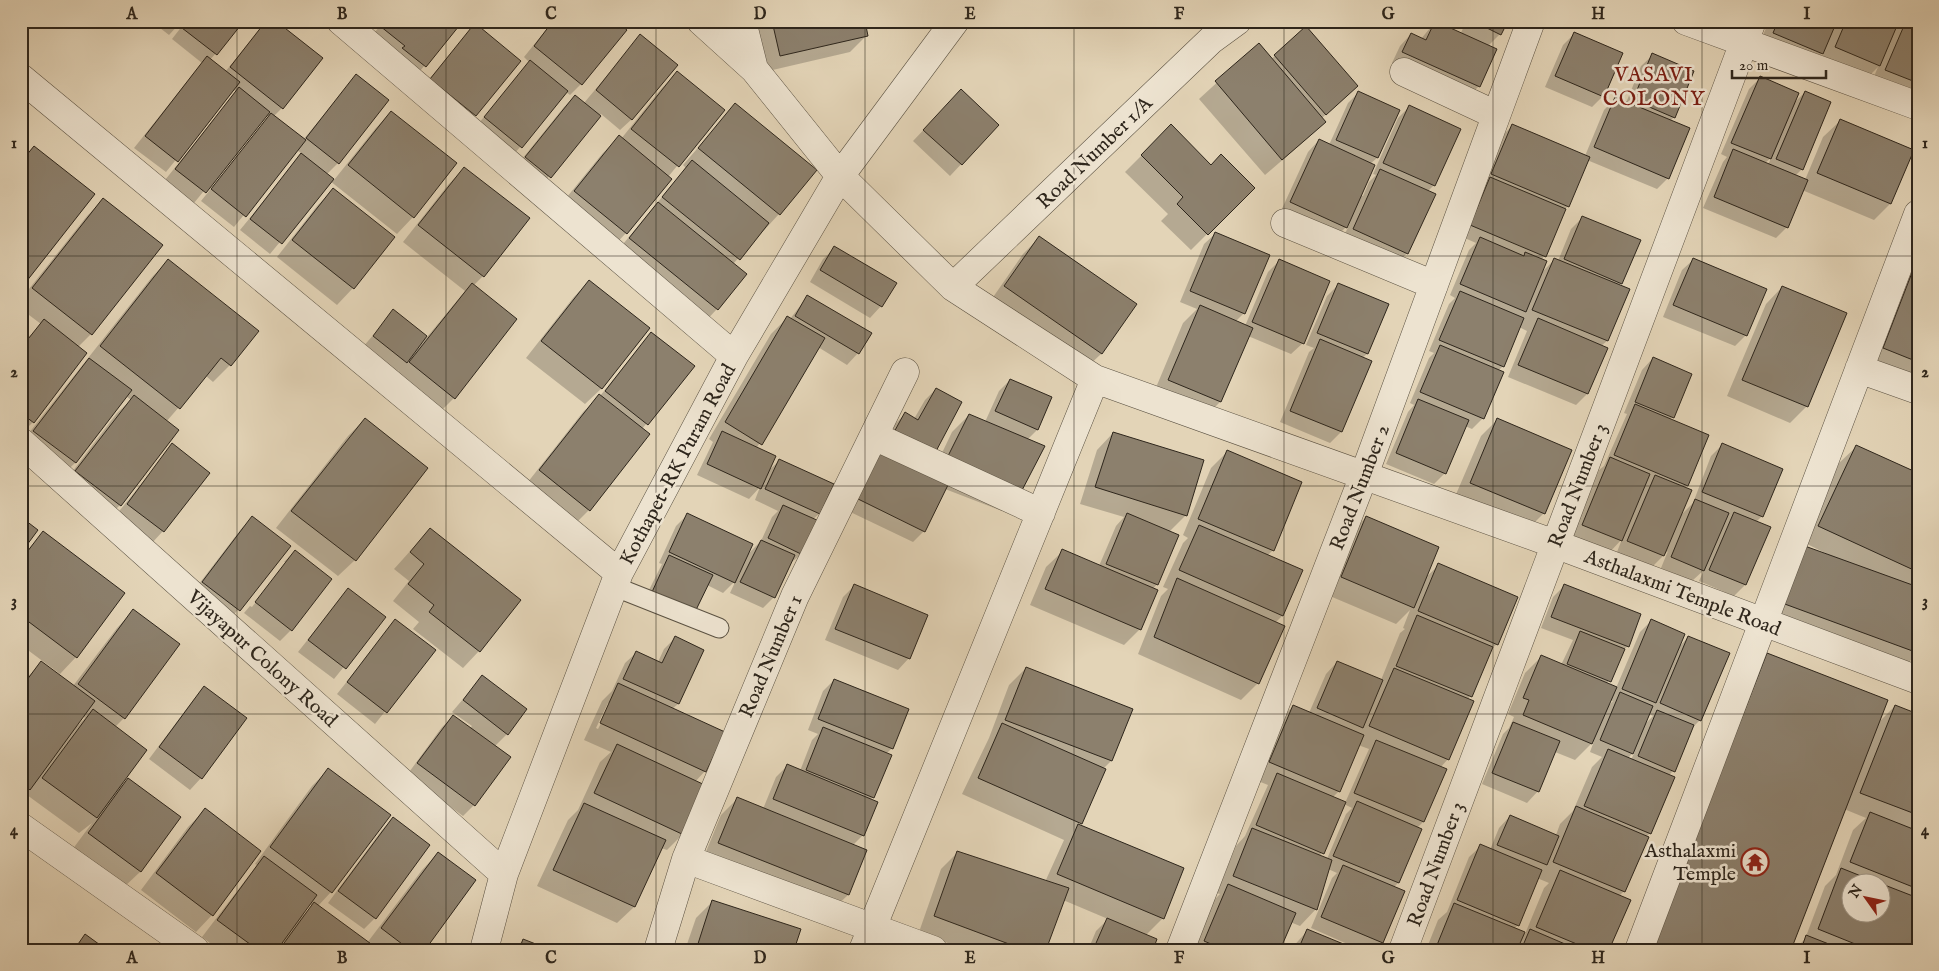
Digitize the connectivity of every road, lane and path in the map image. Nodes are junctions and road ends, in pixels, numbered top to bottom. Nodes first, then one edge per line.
1 (341, 21) edge
2 (701, 21) edge
3 (742, 21) edge
4 (955, 21) edge
5 (1237, 21) edge
6 (1531, 21) edge
7 (1686, 21) edge
8 (1749, 32) edge
9 (754, 69) junction
10 (1404, 72) dead end
11 (21, 78) edge
12 (1918, 106) edge
13 (1496, 115) junction
14 (840, 176) junction
15 (1918, 214) edge
16 (1285, 224) dead end
17 (1434, 285) junction
18 (953, 287) junction
19 (734, 356) junction
20 (1859, 369) junction
21 (905, 372) dead end
22 (1095, 379) junction
23 (1918, 390) edge
24 (874, 436) junction
25 (21, 442) edge
26 (1364, 475) junction
27 (1041, 513) junction
28 (1555, 544) junction
29 (616, 579) junction
30 (1763, 623) junction
31 (719, 628) dead end
32 (1918, 680) edge
33 (21, 827) edge
34 (686, 859) junction
35 (504, 874) junction
36 (867, 939) edge
37 (195, 950) edge
38 (484, 950) edge
39 (658, 950) edge
40 (932, 950) edge
41 (1180, 950) edge
42 (1403, 950) edge
43 (1639, 950) edge

1 - 19 street
2 - 9 street, Asthalaxmi Temple Road
3 - 9 street
4 - 14 street, Kothapet-RK Puram Road
5 - 18 street, Road Number 1/A
6 - 13 street, Road Number 2
7 - 8 street
8 - 12 street
8 - 28 street, Road Number 3
9 - 14 street, Asthalaxmi Temple Road
10 - 13 street
11 - 29 street
13 - 17 street, Road Number 2
14 - 18 street, Asthalaxmi Temple Road
14 - 19 street, Kothapet-RK Puram Road
15 - 20 street
16 - 17 street
17 - 26 street, Road Number 2
18 - 22 street, Asthalaxmi Temple Road
19 - 29 street, Kothapet-RK Puram Road
20 - 23 street
20 - 30 street
21 - 24 street, Road Number 1
22 - 26 street, Asthalaxmi Temple Road
22 - 27 street
24 - 27 street
24 - 34 street, Road Number 1
25 - 35 street, Vijayapur Colony Road
26 - 28 street, Asthalaxmi Temple Road
26 - 41 street, Road Number 2
27 - 36 street
28 - 30 street, Asthalaxmi Temple Road
28 - 42 street, Road Number 3
29 - 31 lane
29 - 35 street, Kothapet-RK Puram Road
30 - 32 street, Asthalaxmi Temple Road
30 - 43 street
33 - 37 street
34 - 36 street
34 - 39 street, Road Number 1
35 - 38 street, Kothapet-RK Puram Road
36 - 40 street

